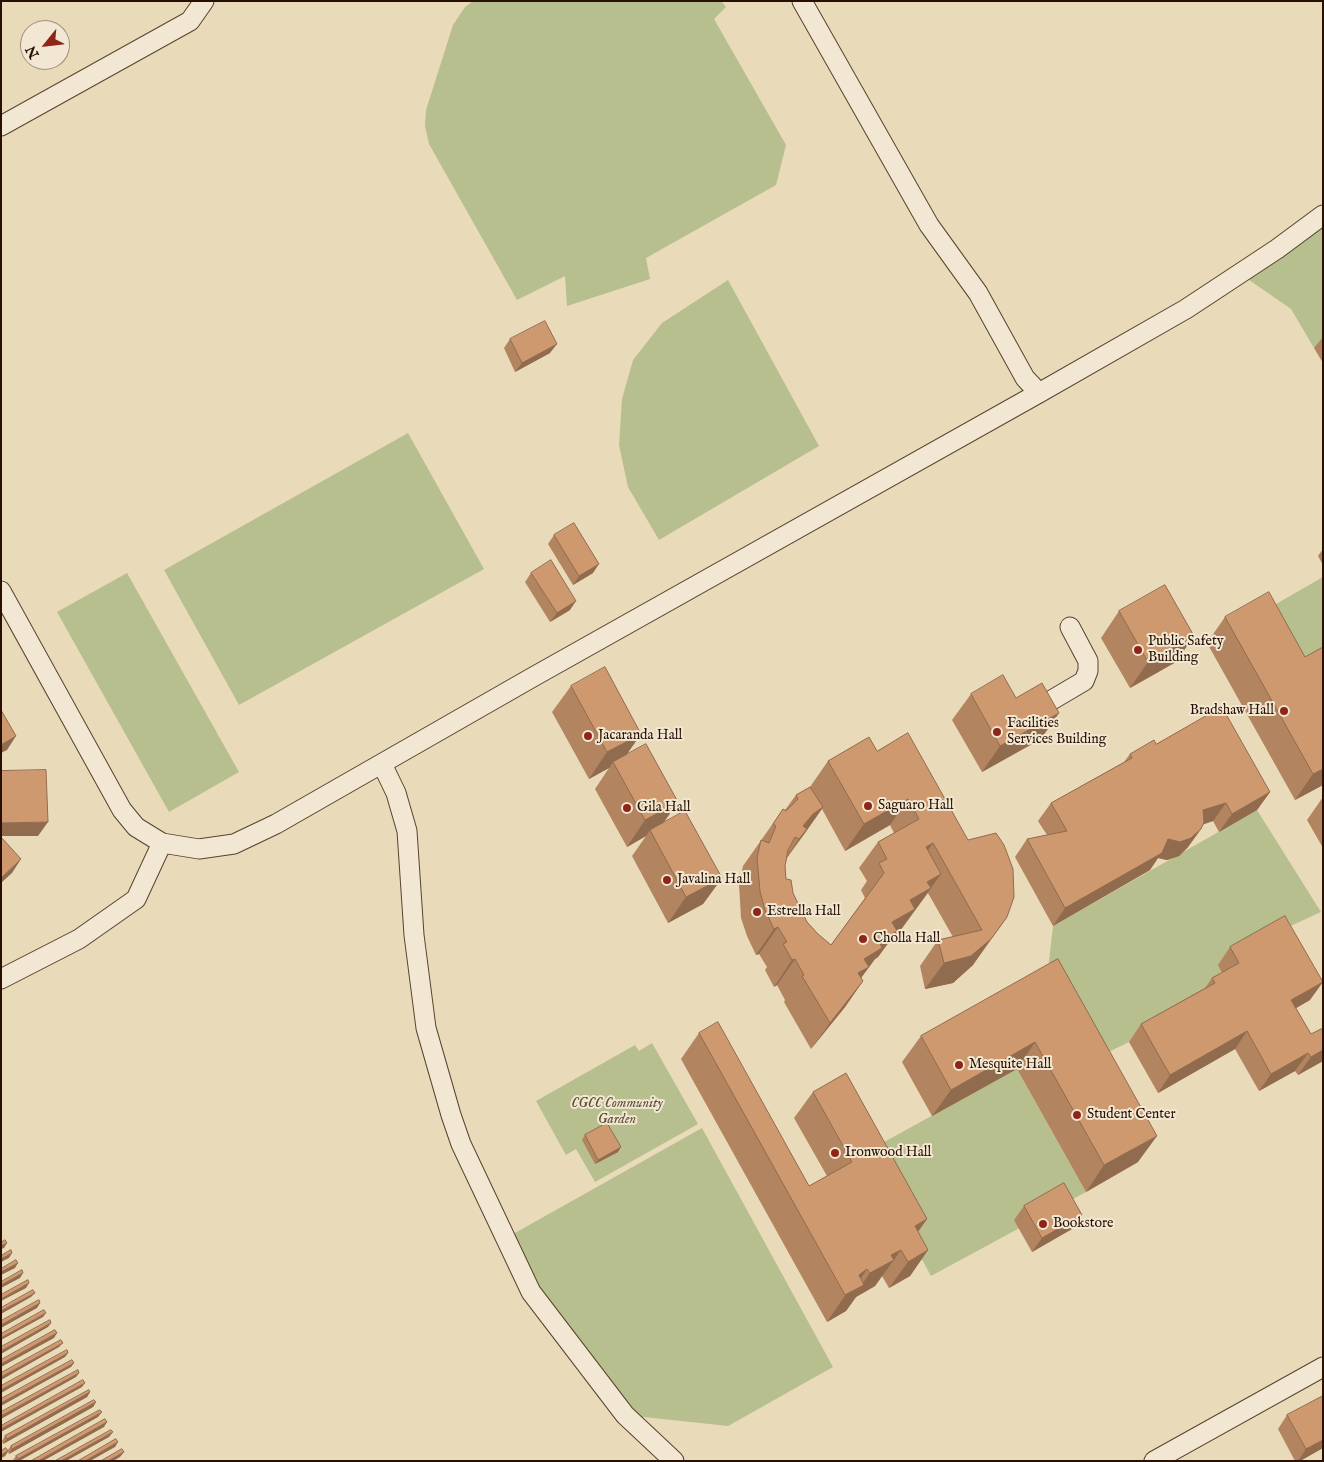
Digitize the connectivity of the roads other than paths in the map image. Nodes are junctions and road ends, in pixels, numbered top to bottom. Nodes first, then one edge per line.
1 (204, 1) edge
2 (802, 1) edge
3 (1, 126) edge
4 (1323, 215) edge
5 (1039, 393) junction
6 (1, 591) edge
7 (1070, 627) dead end
8 (1040, 706) edge
9 (382, 764) junction
10 (162, 843) junction
11 (1, 979) edge
12 (1323, 1367) edge
13 (674, 1461) edge
14 (1154, 1461) edge

1 - 3 street
2 - 5 street
4 - 5 street
5 - 9 street
6 - 10 street
7 - 8 street
9 - 10 street
9 - 13 street
10 - 11 street
12 - 14 street

